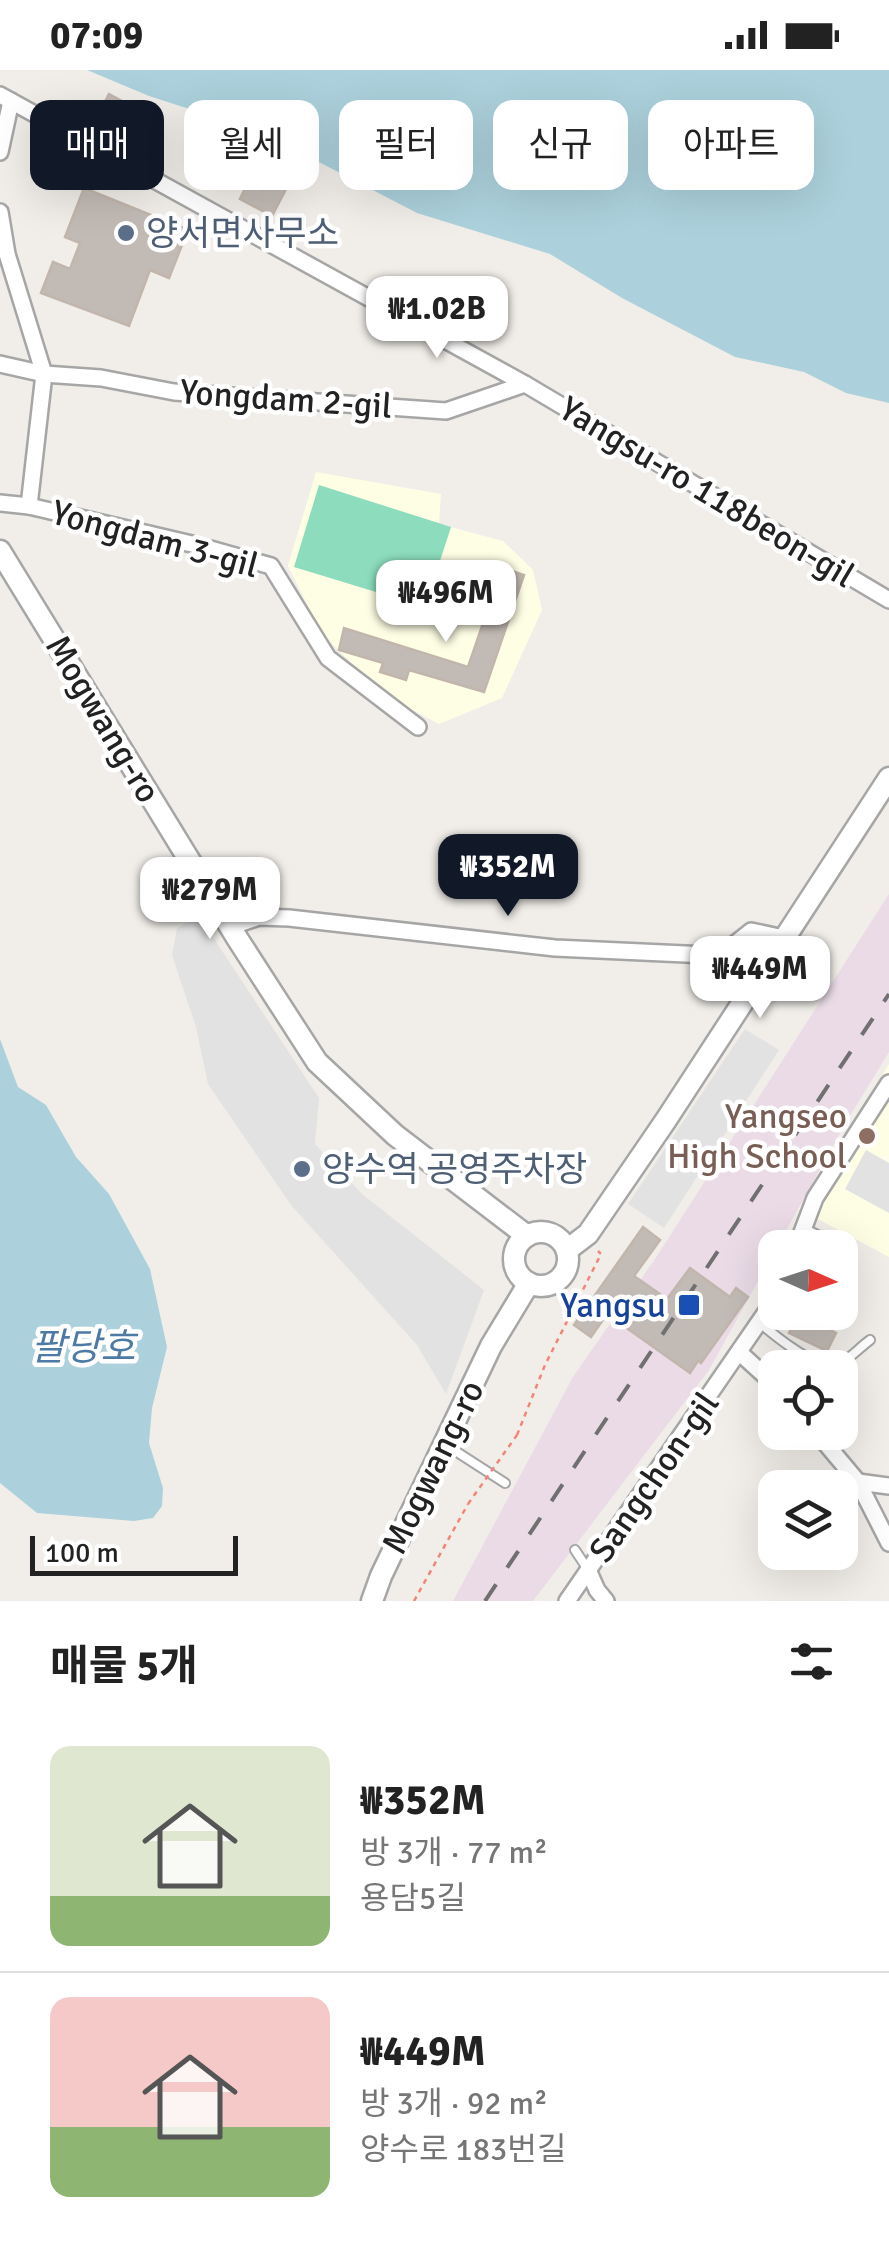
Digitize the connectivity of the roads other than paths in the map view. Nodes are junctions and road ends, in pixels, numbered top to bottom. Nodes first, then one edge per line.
1 (6, 98) edge
2 (0, 152) edge
3 (0, 212) edge
4 (0, 364) edge
5 (44, 374) junction
6 (525, 384) junction
7 (0, 503) edge
8 (29, 506) junction
9 (0, 551) edge
10 (889, 600) edge
11 (418, 727) dead end
12 (889, 778) edge
13 (230, 927) junction
14 (784, 938) junction
15 (889, 1083) edge
16 (804, 1228) joint
17 (808, 1230) edge
18 (527, 1236) junction
19 (567, 1250) junction
20 (529, 1283) junction
21 (758, 1326) edge
22 (769, 1330) edge
23 (870, 1340) dead end
24 (740, 1352) junction
25 (758, 1369) edge
26 (446, 1445) junction
27 (831, 1450) edge
28 (848, 1470) edge
29 (505, 1482) dead end
30 (858, 1482) joint
31 (889, 1486) edge
32 (889, 1543) edge
33 (574, 1550) dead end
34 (589, 1572) junction
35 (372, 1601) edge
36 (567, 1601) edge
37 (606, 1601) edge

1 - 2 street
1 - 6 street, Yangsu-ro 118beon-gil
3 - 5 street
4 - 5 street, Yongdam 2-gil
5 - 6 street, Yongdam 2-gil
5 - 8 street
6 - 10 street, Yangsu-ro 118beon-gil
7 - 8 street, Yongdam 3-gil
8 - 11 street, Yongdam 3-gil
9 - 13 street, Mogwang-ro
12 - 14 street
13 - 14 street
13 - 18 street, Mogwang-ro
14 - 19 street
15 - 16 street
16 - 17 lane
18 - 19 street, Mogwang-ro
18 - 20 street
19 - 20 street
20 - 26 street, Mogwang-ro
21 - 24 street, Sangchon-gil
22 - 23 lane
24 - 25 street, Sangchon-gil
24 - 34 street, Sangchon-gil
26 - 29 lane
26 - 35 street, Mogwang-ro
27 - 28 street
30 - 31 street
30 - 32 street
33 - 34 lane
34 - 36 street, Sangchon-gil
34 - 37 street

